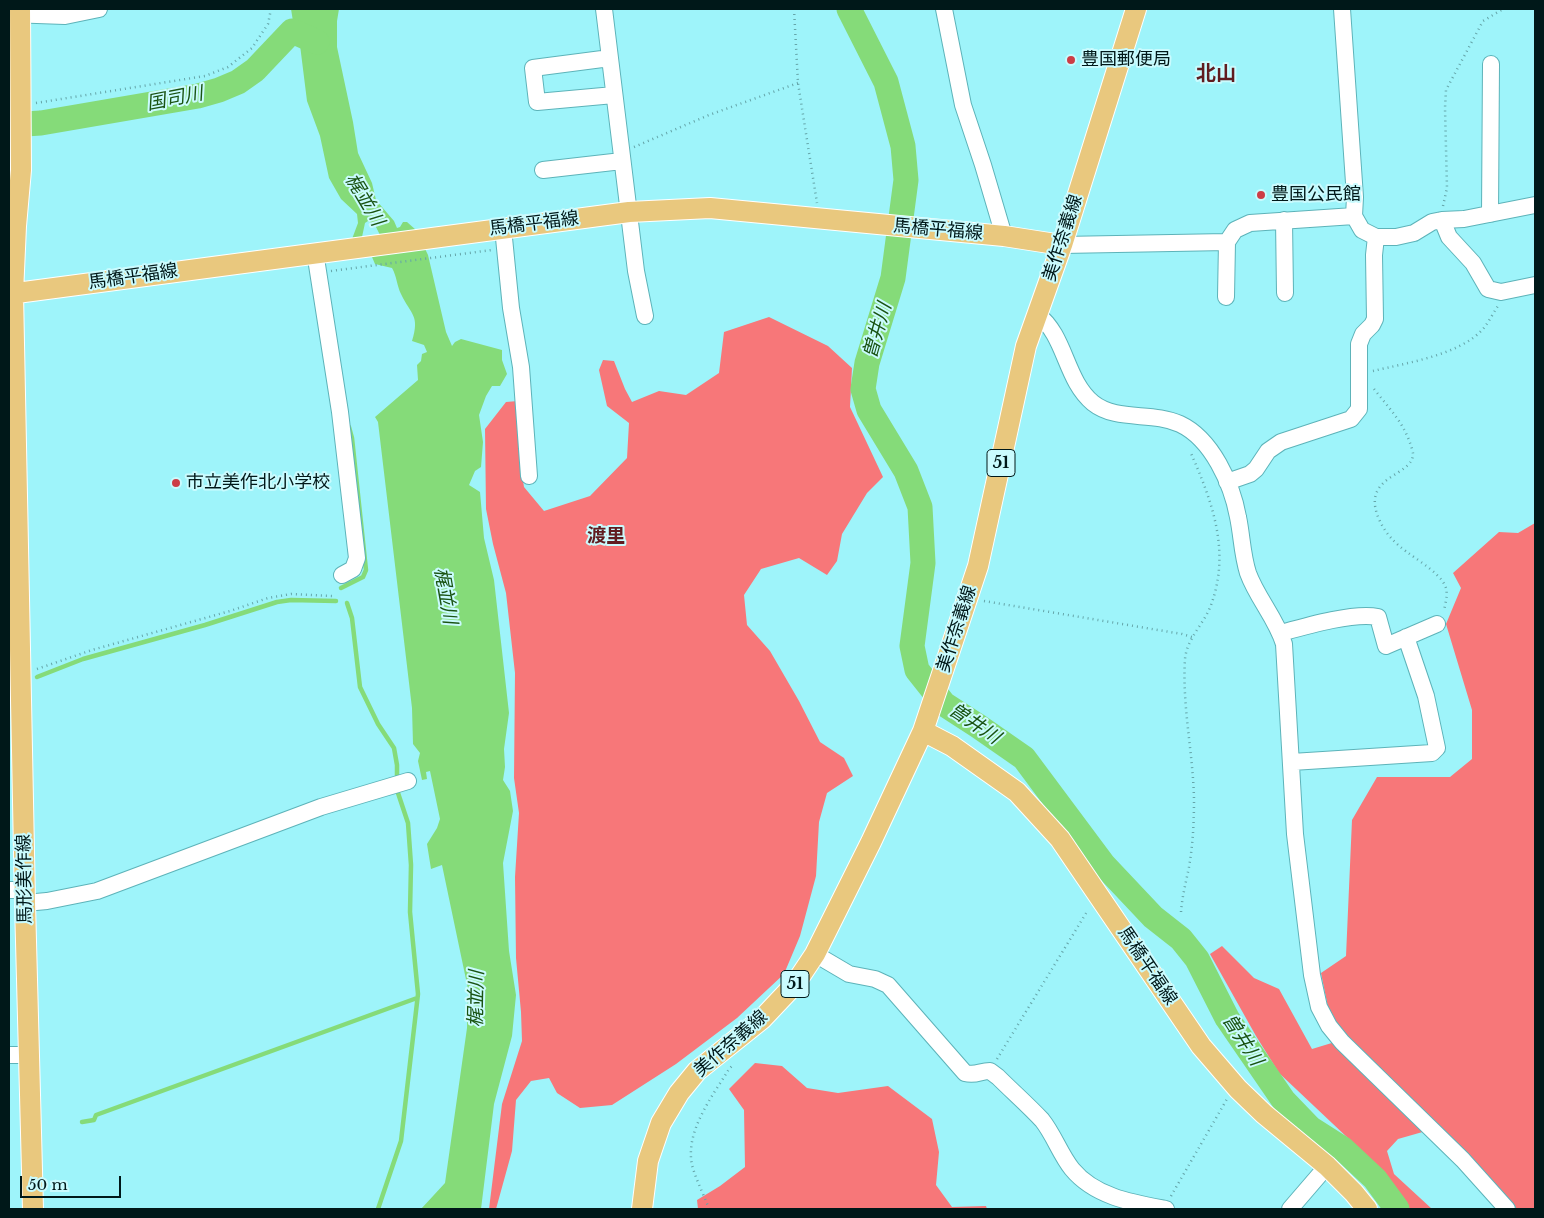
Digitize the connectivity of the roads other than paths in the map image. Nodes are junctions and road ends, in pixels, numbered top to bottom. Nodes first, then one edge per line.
1 (100, 9) edge
2 (604, 9) edge
3 (944, 9) edge
4 (1136, 9) edge
5 (1342, 9) edge
6 (16, 12) edge
7 (610, 58) junction
8 (1492, 64) dead end
9 (614, 95) junction
10 (622, 156) junction
11 (543, 170) dead end
12 (1535, 205) edge
13 (628, 212) junction
14 (1490, 214) junction
15 (1354, 216) junction
16 (1284, 220) junction
17 (1442, 220) junction
18 (500, 228) junction
19 (1004, 236) junction
20 (1376, 237) junction
21 (1227, 242) junction
22 (1062, 245) junction
23 (317, 252) junction
24 (1535, 285) edge
25 (1285, 293) dead end
26 (11, 294) edge
27 (1226, 297) dead end
28 (1037, 314) junction
29 (645, 316) dead end
30 (529, 476) dead end
31 (1226, 482) junction
32 (342, 575) dead end
33 (1437, 624) road end
34 (1281, 633) junction
35 (1406, 637) junction
36 (923, 730) junction
37 (1292, 762) junction
38 (408, 781) dead end
39 (20, 894) edge
40 (814, 954) junction
41 (9, 1055) edge
42 (30, 1056) junction
43 (1327, 1166) junction
44 (1167, 1204) edge
45 (33, 1209) edge
46 (642, 1209) edge
47 (1290, 1209) edge
48 (1367, 1209) edge
49 (1507, 1209) edge

1 - 6 street
2 - 7 street
3 - 19 street
4 - 22 main road, 美作奈義線 / 51
5 - 15 street
6 - 26 main road, 馬形美作線
7 - 9 street
7 - 9 street
8 - 14 street
9 - 10 street
10 - 11 street
10 - 13 street
12 - 14 street
13 - 18 main road, 馬橋平福線
13 - 19 main road, 馬橋平福線
13 - 29 street
14 - 17 street
15 - 16 street
15 - 20 street
16 - 21 street
16 - 25 street
17 - 20 street
17 - 24 street
18 - 23 main road, 馬橋平福線
18 - 30 street
19 - 22 main road, 馬橋平福線
20 - 31 street
21 - 22 street
21 - 27 street
22 - 28 main road, 美作奈義線 / 51
23 - 26 main road, 馬橋平福線
23 - 32 street
26 - 39 main road, 馬形美作線
28 - 31 street
28 - 36 main road, 美作奈義線 / 51
31 - 34 street
33 - 35 street
34 - 35 street
34 - 37 street
35 - 37 street
36 - 40 main road, 美作奈義線 / 51
36 - 43 main road, 馬橋平福線
37 - 49 street
38 - 39 street
39 - 42 main road, 馬形美作線
40 - 44 street
40 - 46 main road, 美作奈義線 / 51
41 - 42 street
42 - 45 main road, 馬形美作線
43 - 47 street
43 - 48 main road, 馬橋平福線

